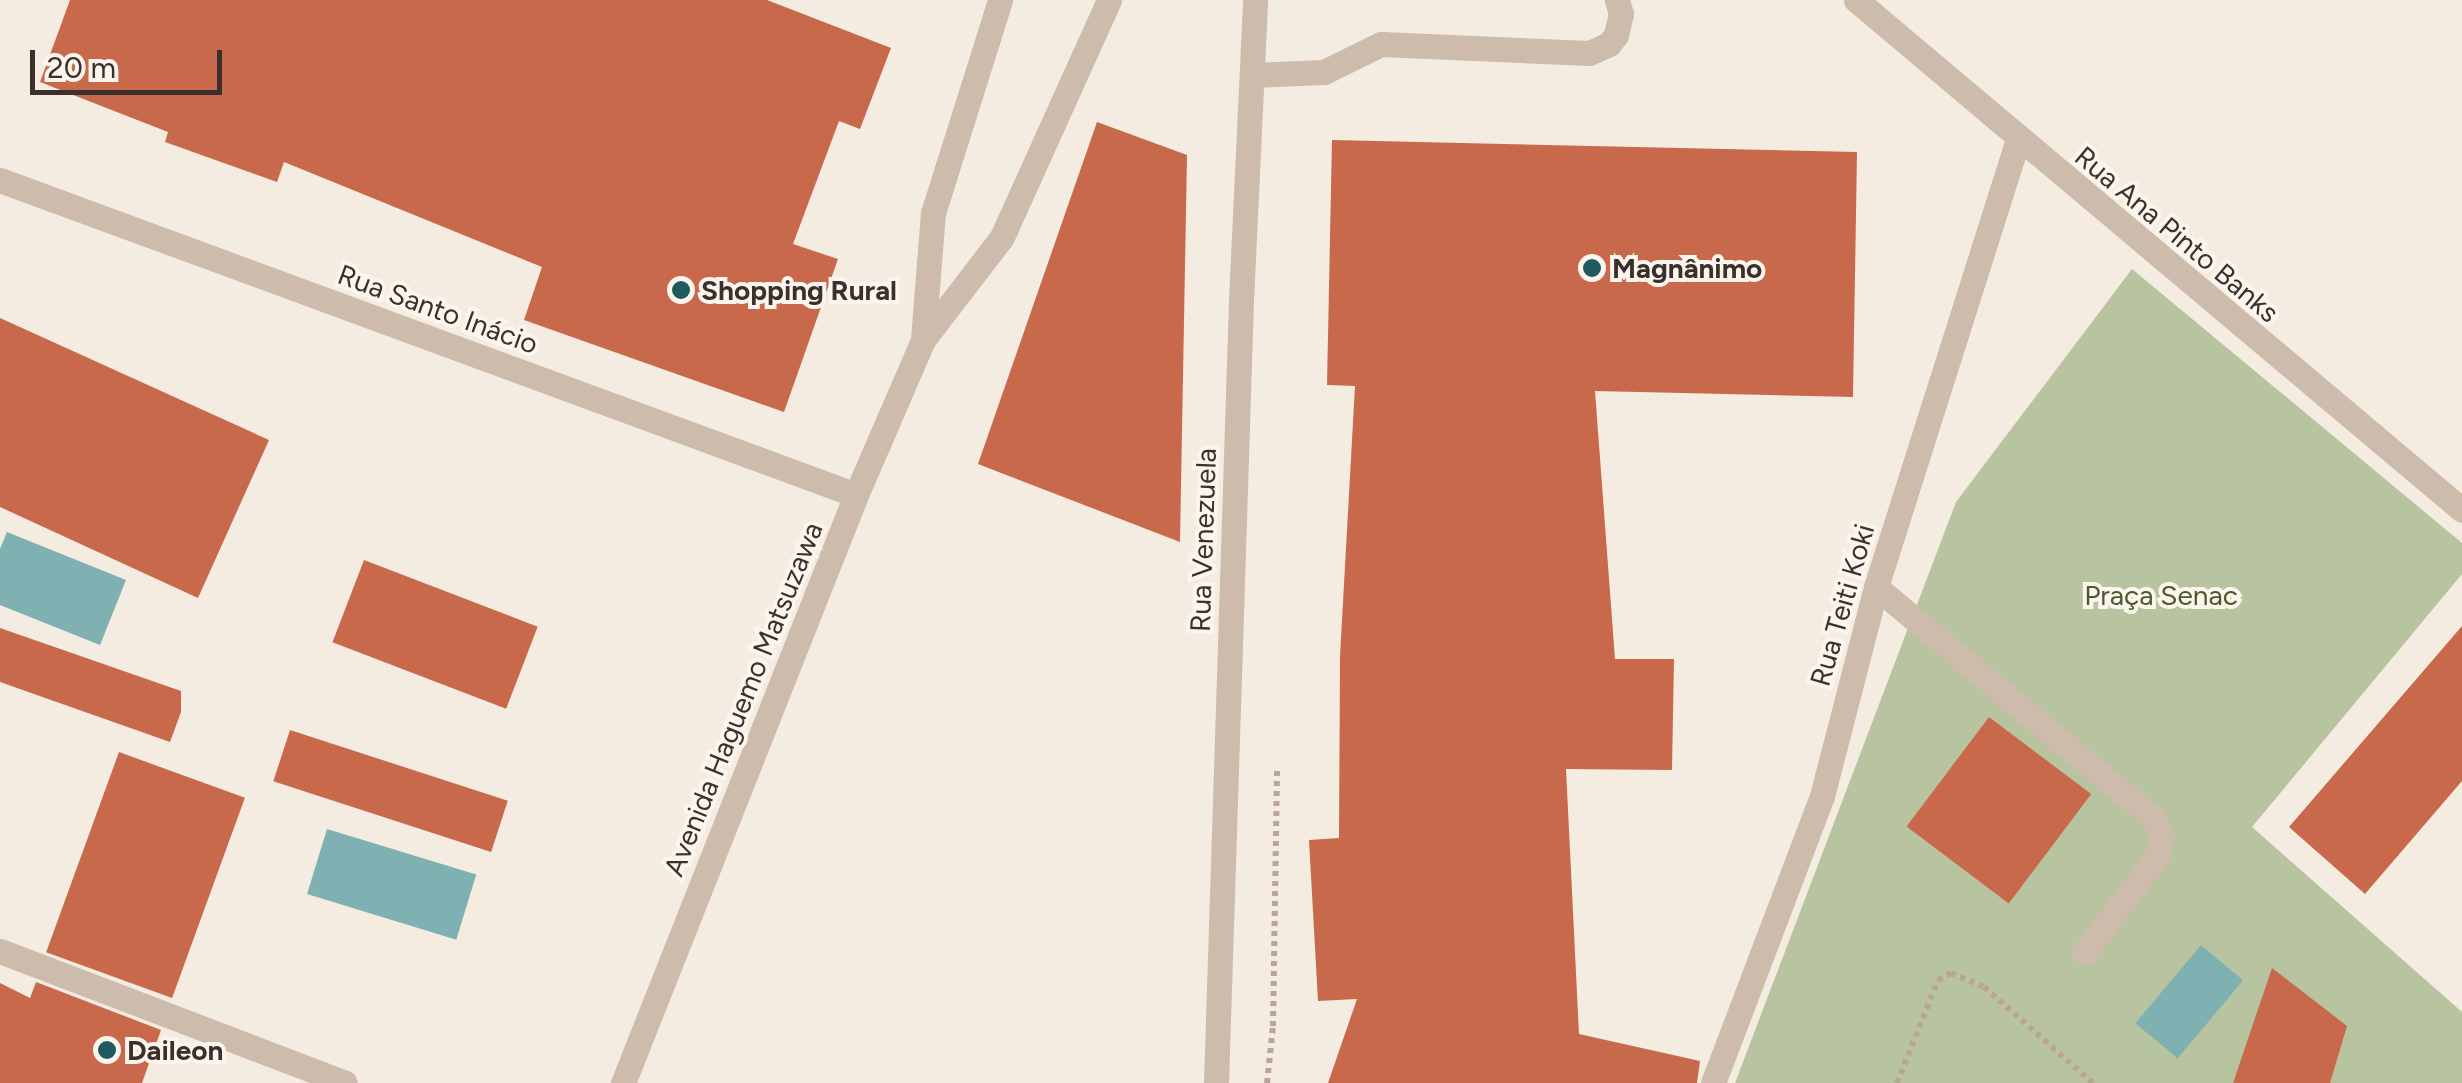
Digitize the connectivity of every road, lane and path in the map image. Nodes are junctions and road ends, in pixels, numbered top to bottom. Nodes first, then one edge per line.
1 (1000, 0) edge
2 (1109, 0) edge
3 (1255, 0) edge
4 (1617, 0) edge
5 (1856, 0) edge
6 (1252, 75) junction
7 (2018, 140) junction
8 (0, 180) edge
9 (923, 340) junction
10 (856, 494) junction
11 (2462, 510) edge
12 (1876, 587) junction
13 (0, 951) edge
14 (2084, 952) dead end
15 (345, 1083) edge
16 (623, 1083) edge
17 (1216, 1083) edge
18 (1712, 1083) edge
19 (1897, 1083) edge
20 (2093, 1083) edge

1 - 9 street, Avenida Haguemo Matsuzawa
2 - 9 street, Avenida Haguemo Matsuzawa
3 - 6 street, Rua Venezuela
4 - 6 street
5 - 7 street, Rua Ana Pinto Banks
6 - 17 street, Rua Venezuela
7 - 11 street, Rua Ana Pinto Banks
7 - 12 street, Rua Teiti Koki
8 - 10 street, Rua Santo Inácio
9 - 10 street, Avenida Haguemo Matsuzawa
10 - 16 street, Avenida Haguemo Matsuzawa
12 - 14 street
12 - 18 street, Rua Teiti Koki
13 - 15 street
19 - 20 path

